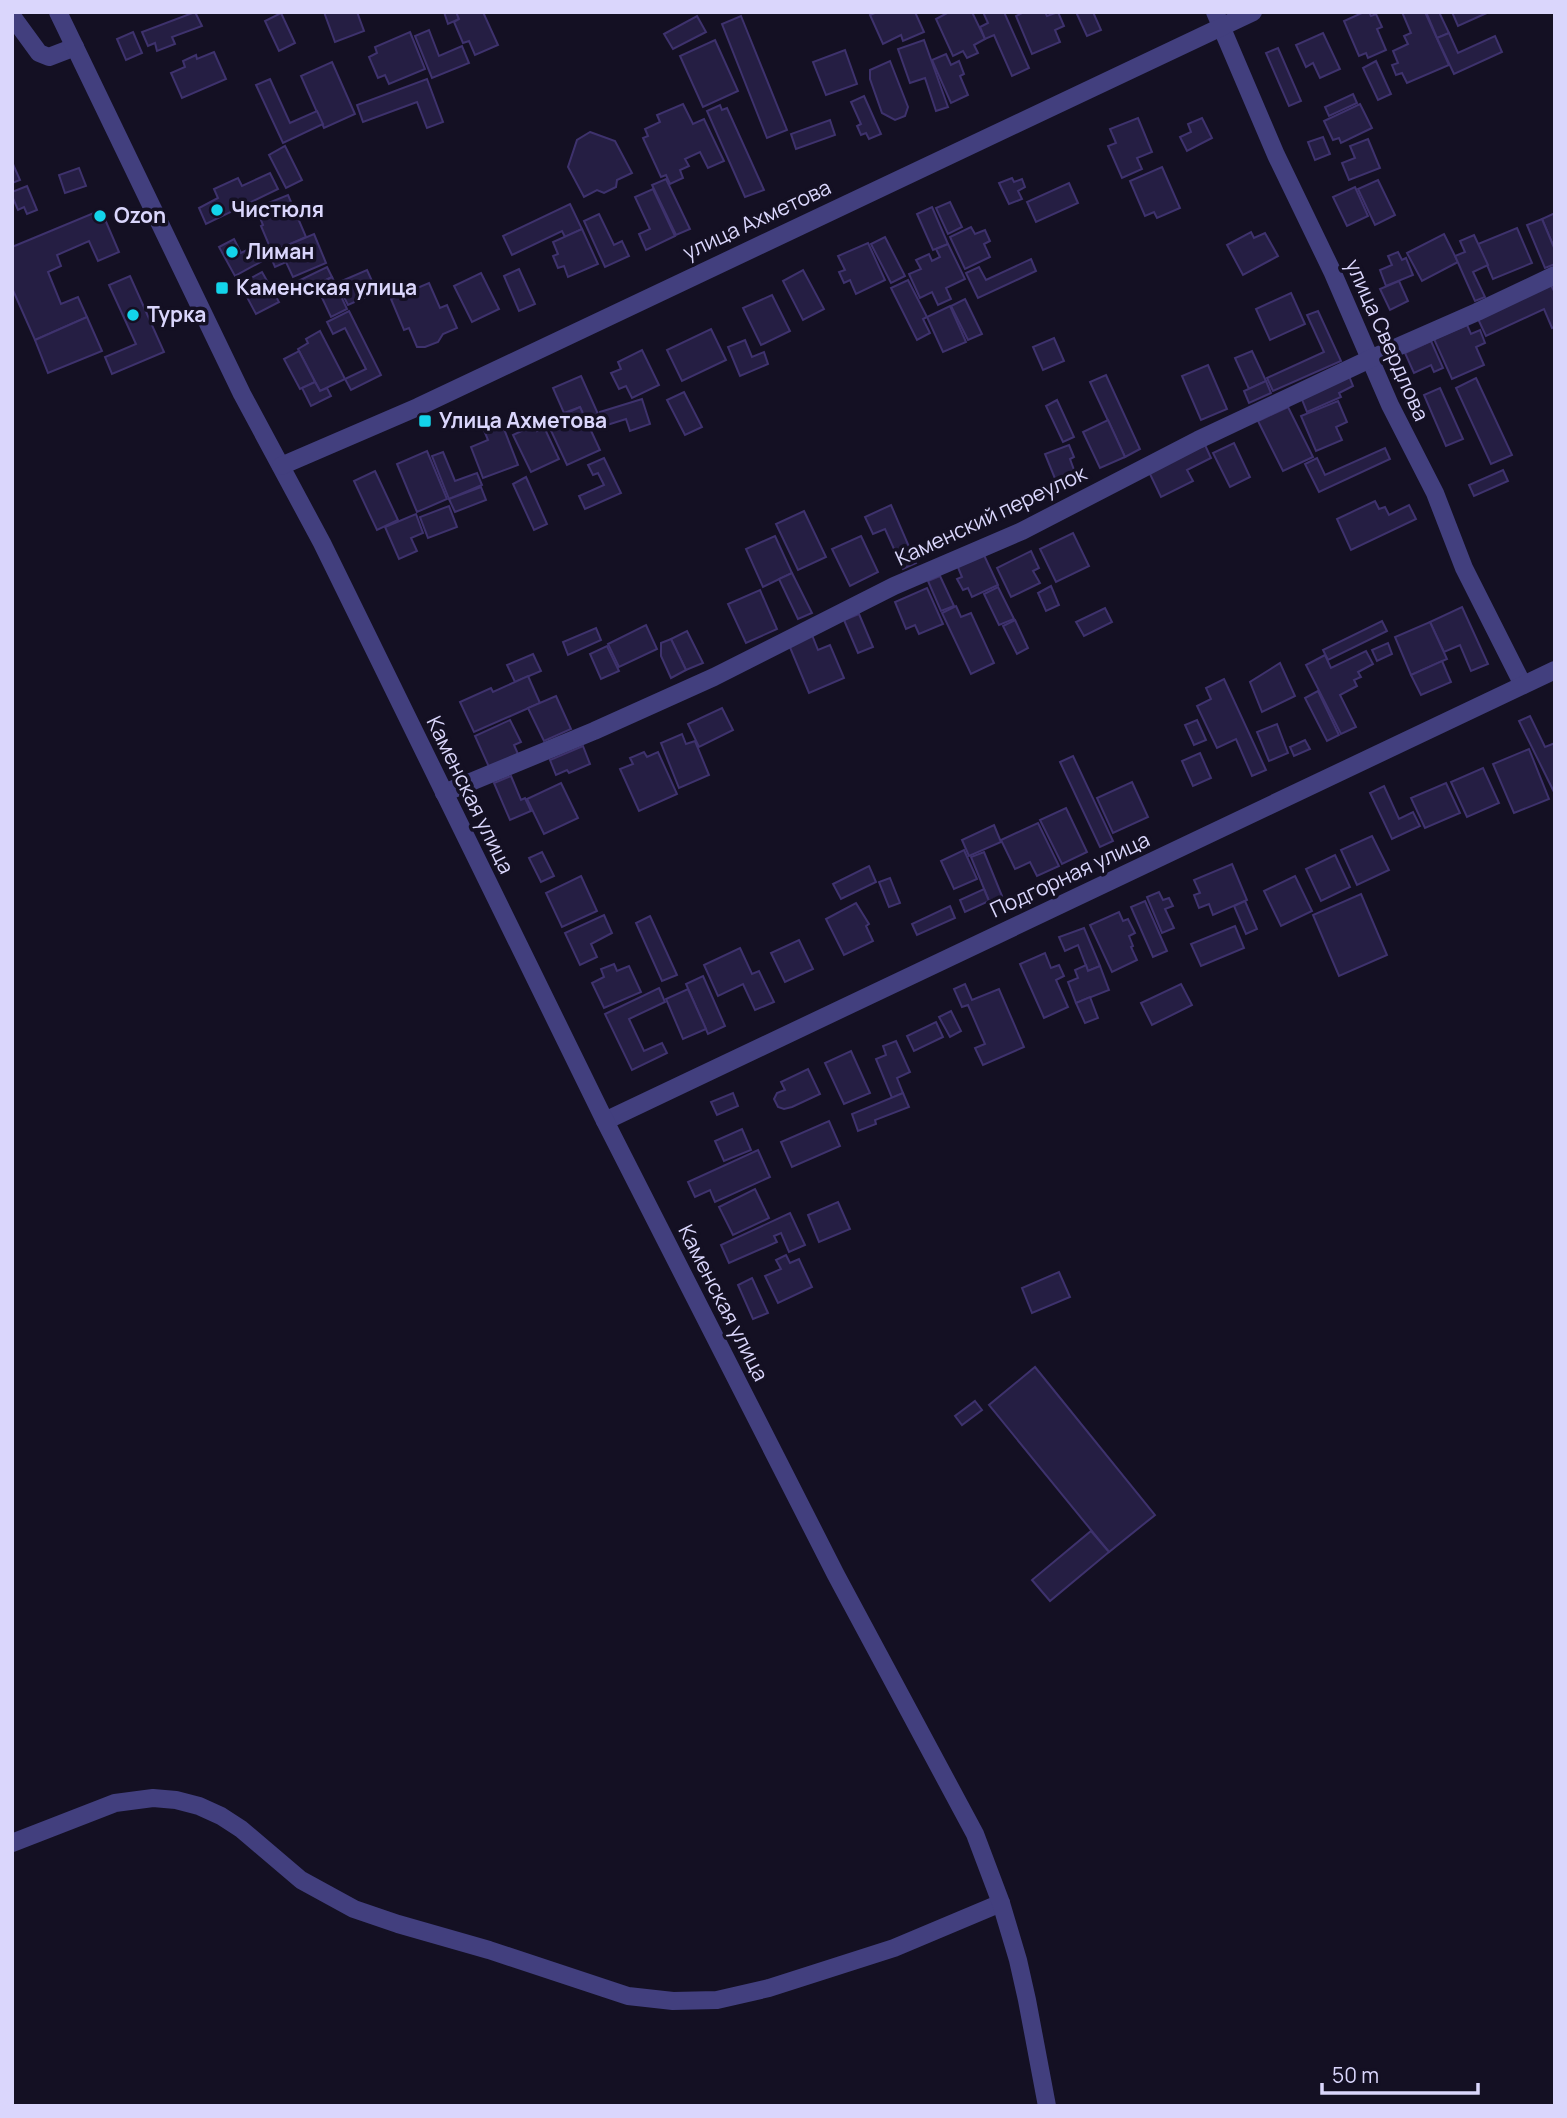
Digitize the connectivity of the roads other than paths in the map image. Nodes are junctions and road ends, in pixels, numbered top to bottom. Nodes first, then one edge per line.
1 (1252, 12) edge
2 (59, 13) edge
3 (12, 16) edge
4 (1219, 19) edge
5 (75, 47) junction
6 (1555, 275) edge
7 (1370, 359) junction
8 (281, 466) junction
9 (1555, 670) edge
10 (1523, 685) junction
11 (444, 793) junction
12 (605, 1121) junction
13 (12, 1843) edge
14 (1001, 1903) junction
15 (1047, 2106) edge

1 - 4 street, улица Ахметова
2 - 5 street, Каменская улица
3 - 5 street
4 - 7 street, улица Свердлова
4 - 8 street, улица Ахметова
5 - 8 street, Каменская улица
6 - 7 street, Каменский переулок
7 - 10 street, улица Свердлова
7 - 11 street, Каменский переулок
8 - 11 street, Каменская улица
9 - 10 street, Подгорная улица
10 - 12 street, Подгорная улица
11 - 12 street, Каменская улица
12 - 14 street, Каменская улица
13 - 14 street
14 - 15 street, Каменская улица

